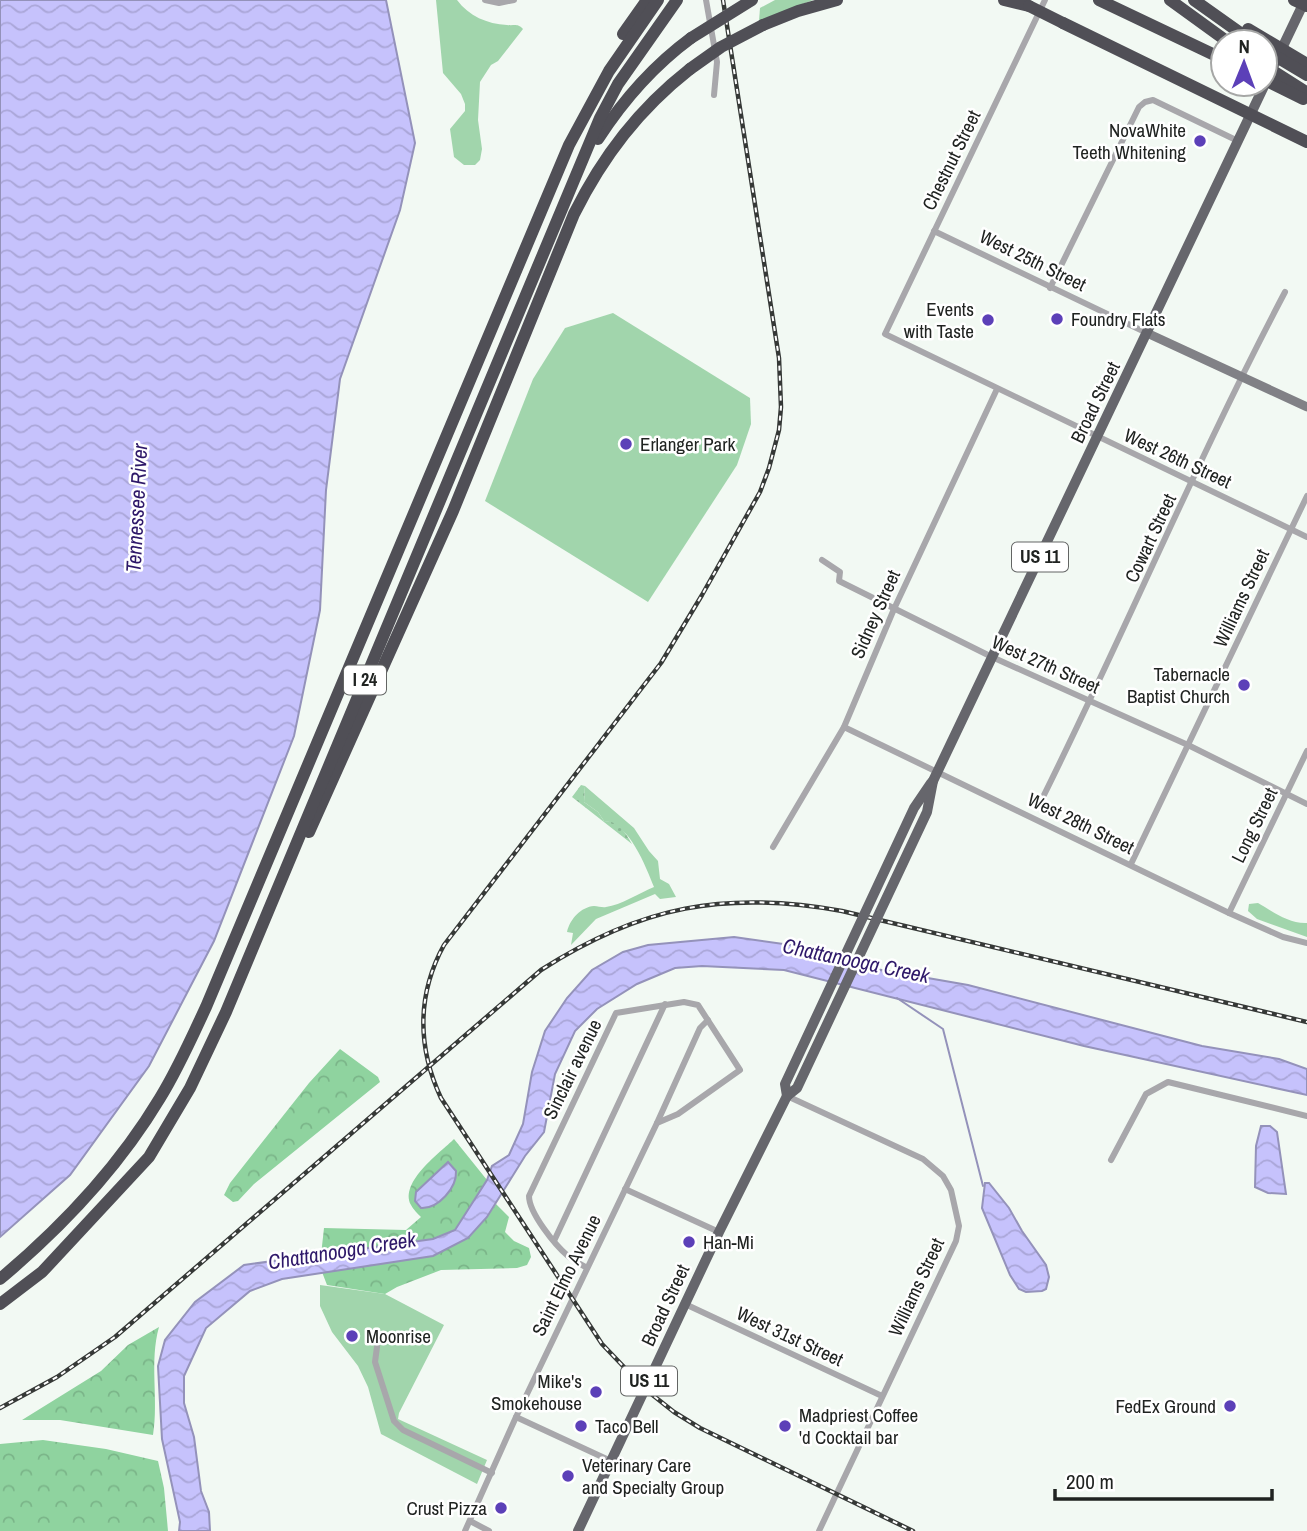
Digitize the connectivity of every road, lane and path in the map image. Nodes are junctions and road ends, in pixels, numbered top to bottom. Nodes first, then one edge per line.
1 (485, 0) edge
2 (514, 0) edge
3 (647, 0) edge
4 (658, 0) edge
5 (677, 0) edge
6 (706, 0) edge
7 (752, 0) edge
8 (837, 0) edge
9 (1004, 0) edge
10 (1045, 0) edge
11 (1099, 0) edge
12 (1170, 0) edge
13 (1194, 0) edge
14 (1206, 0) edge
15 (1294, 0) edge
16 (1305, 0) edge
17 (1026, 3) edge
18 (1307, 6) edge
19 (1237, 28) edge
20 (1239, 28) edge
21 (1209, 29) edge
22 (1279, 50) edge
23 (1209, 52) edge
24 (1279, 58) edge
25 (1307, 64) edge
26 (1307, 75) edge
27 (1279, 76) edge
28 (1279, 85) edge
29 (714, 96) dead end
30 (1306, 96) edge
31 (1251, 114) junction
32 (1238, 141) junction
33 (1307, 142) edge
34 (569, 145) junction
35 (580, 166) junction
36 (934, 231) junction
37 (1050, 288) junction
38 (1284, 292) dead end
39 (1147, 333) junction
40 (885, 334) joint
41 (1240, 376) junction
42 (997, 389) junction
43 (1307, 407) edge
44 (1097, 437) junction
45 (1192, 483) junction
46 (1307, 496) edge
47 (1291, 529) junction
48 (1307, 537) edge
49 (822, 561) dead end
50 (894, 609) junction
51 (992, 657) junction
52 (1091, 701) junction
53 (844, 727) junction
54 (1188, 745) junction
55 (1307, 751) edge
56 (936, 776) junction
57 (1286, 795) junction
58 (1043, 797) dead end
59 (1307, 804) edge
60 (773, 847) dead end
61 (295, 848) junction
62 (1131, 864) junction
63 (1229, 913) junction
64 (1307, 943) edge
65 (665, 1004) junction
66 (708, 1020) junction
67 (787, 1096) junction
68 (1307, 1116) edge
69 (657, 1123) junction
70 (1111, 1160) dead end
71 (625, 1189) junction
72 (719, 1232) junction
73 (554, 1241) junction
74 (587, 1268) junction
75 (0, 1279) edge
76 (0, 1304) edge
77 (685, 1304) junction
78 (377, 1347) dead end
79 (882, 1396) junction
80 (516, 1417) junction
81 (611, 1461) junction
82 (492, 1473) junction
83 (470, 1521) junction
84 (465, 1531) edge
85 (489, 1531) edge
86 (578, 1531) edge
87 (819, 1531) edge

1 - 2 street
3 - 34 highway
4 - 34 highway, I 24
5 - 35 highway, I 24
6 - 29 street
7 - 35 highway, bridge
8 - 61 highway, bridge
9 - 17 highway
10 - 36 street, Chestnut Street
11 - 23 highway
12 - 21 highway
13 - 19 highway
14 - 20 highway
15 - 18 highway, bridge
16 - 31 main road, Broad Street / US 11
17 - 31 highway, bridge
22 - 25 highway, bridge
24 - 26 highway, bridge
27 - 30 highway, bridge
28 - 30 highway, bridge
31 - 32 main road, Broad Street / US 11
31 - 33 highway
32 - 37 street
32 - 39 main road, Broad Street / US 11
34 - 75 highway, I 24
35 - 61 highway, I 24
36 - 37 street, West 25th Street
36 - 40 street, Chestnut Street
37 - 39 street, West 25th Street
38 - 41 street, Cowart Street
39 - 41 street, West 25th Street
39 - 44 main road, Broad Street / US 11
40 - 42 street, West 26th Street
41 - 43 street, West 25th Street
41 - 45 street, Cowart Street
42 - 44 street, West 26th Street
42 - 50 street, Sidney Street
44 - 45 street, West 26th Street
44 - 51 main road, Broad Street / US 11
45 - 47 street, West 26th Street
45 - 52 street, Cowart Street
46 - 47 street, Williams Street
47 - 48 street, West 26th Street
47 - 54 street, Williams Street
49 - 50 street, West 27th Street
50 - 51 street, West 27th Street
50 - 53 street, Sidney Street
51 - 52 street, West 27th Street
51 - 56 main road, Broad Street / US 11
52 - 54 street, West 27th Street
52 - 58 street, Cowart Street
53 - 56 street, West 28th Street
53 - 60 street, Sidney Street
54 - 57 street, West 27th Street
54 - 62 street, Williams Street
55 - 57 street, Long Street
56 - 62 street, West 28th Street
56 - 67 main road, Broad Street / US 11, bridge
57 - 59 street, West 27th Street
57 - 63 street, Long Street
61 - 76 highway, I 24
62 - 63 street, West 28th Street
63 - 64 street, West 28th Street
65 - 66 street, Sinclair avenue
65 - 73 street
65 - 73 street, Sinclair avenue
66 - 69 street, Saint Elmo Avenue
66 - 69 street, Sinclair avenue
67 - 72 main road, Broad Street / US 11
67 - 79 street, Williams Street
68 - 70 street
69 - 71 street, Saint Elmo Avenue
71 - 72 street
71 - 74 street, Saint Elmo Avenue
72 - 77 main road, Broad Street / US 11
73 - 74 street, Sinclair avenue
74 - 80 street, Saint Elmo Avenue
77 - 79 street, West 31st Street
77 - 81 main road, Broad Street / US 11
78 - 82 street
79 - 87 street, Williams Street
80 - 81 street
80 - 82 street, Saint Elmo Avenue
81 - 86 main road, Broad Street / US 11
82 - 83 street, Saint Elmo Avenue
83 - 84 street, Saint Elmo Avenue
83 - 85 street

